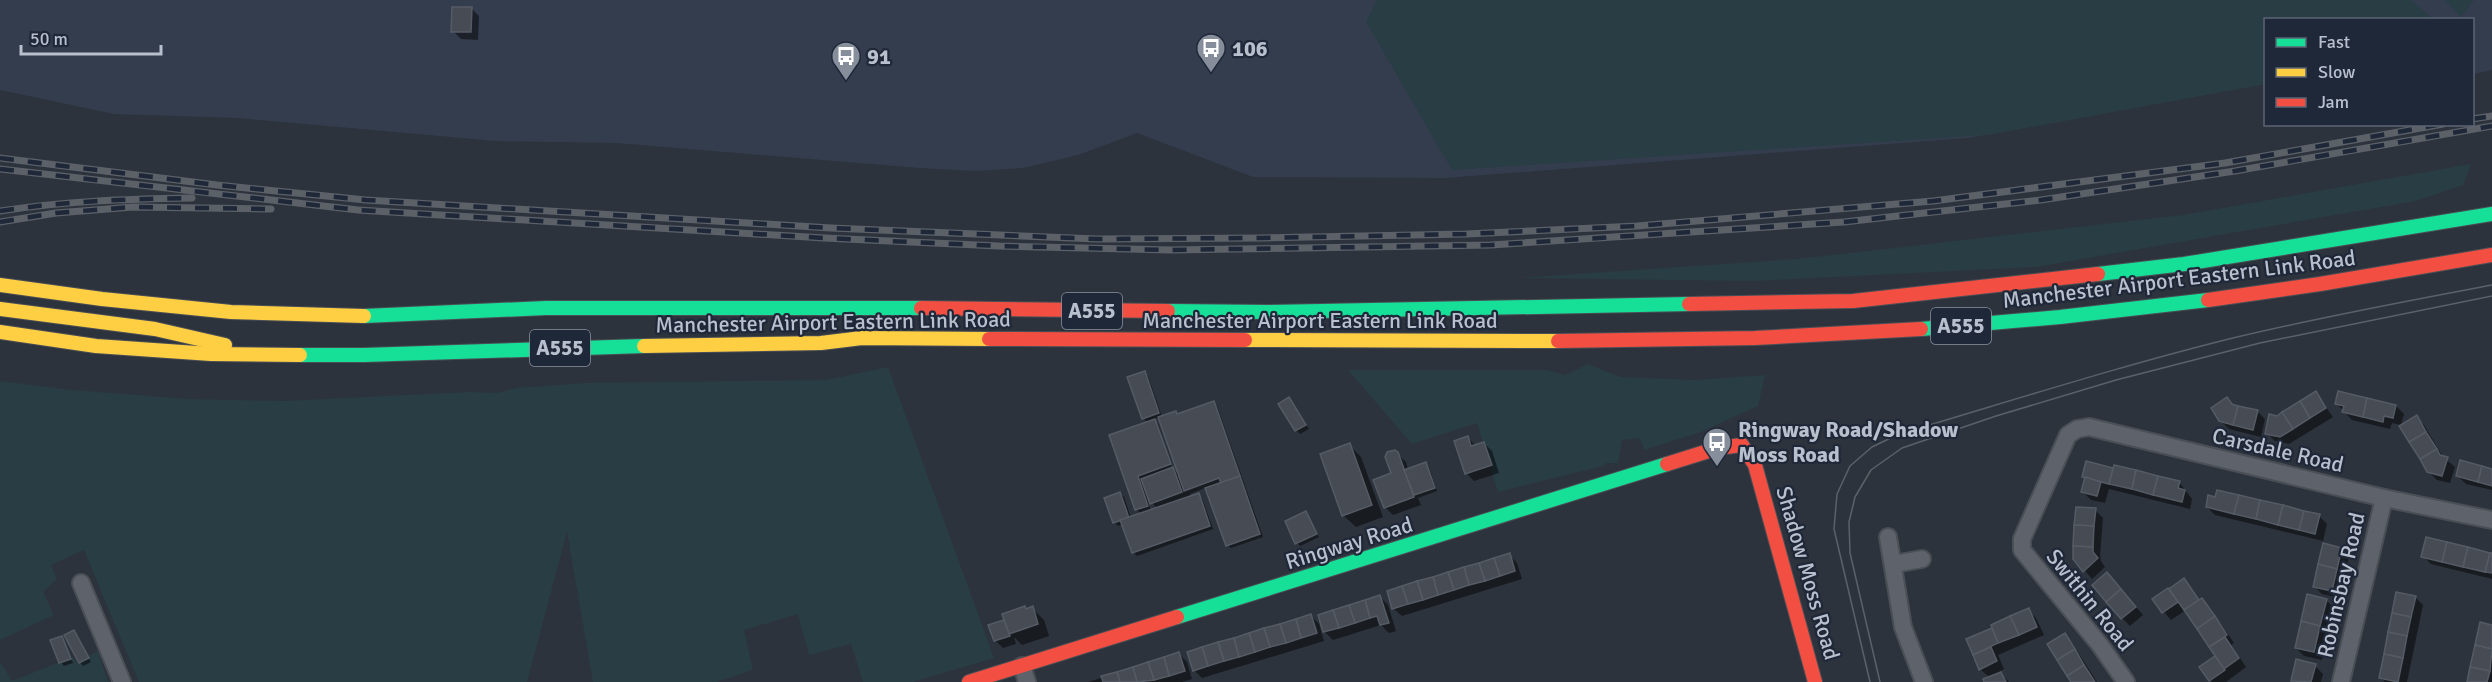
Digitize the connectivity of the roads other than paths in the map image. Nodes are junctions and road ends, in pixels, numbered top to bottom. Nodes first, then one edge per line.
1 (2492, 214) edge
2 (2492, 255) edge
3 (0, 285) edge
4 (0, 309) edge
5 (0, 332) edge
6 (262, 353) junction
7 (1742, 445) joint
8 (2063, 446) joint
9 (2384, 498) junction
10 (2492, 520) edge
11 (1888, 537) dead end
12 (1922, 559) dead end
13 (1894, 564) junction
14 (81, 583) dead end
15 (1022, 666) junction
16 (122, 682) edge
17 (969, 682) edge
18 (1027, 682) edge
19 (1815, 682) edge
20 (1924, 682) edge
21 (2126, 682) edge
22 (2341, 682) edge

1 - 3 main road, Manchester Airport Eastern Link Road / A555
2 - 6 main road, Manchester Airport Eastern Link Road / A555
4 - 6 main road, A555
5 - 6 main road, Manchester Airport Eastern Link Road / A555
7 - 15 main road, Ringway Road
7 - 19 main road, Shadow Moss Road
8 - 9 street, Carsdale Road
8 - 21 street, Swithin Road
9 - 10 street, Carsdale Road
9 - 22 street, Robinsbay Road
11 - 13 street
12 - 13 street
13 - 20 street
14 - 16 street
15 - 17 main road, Ringway Road
15 - 18 street

